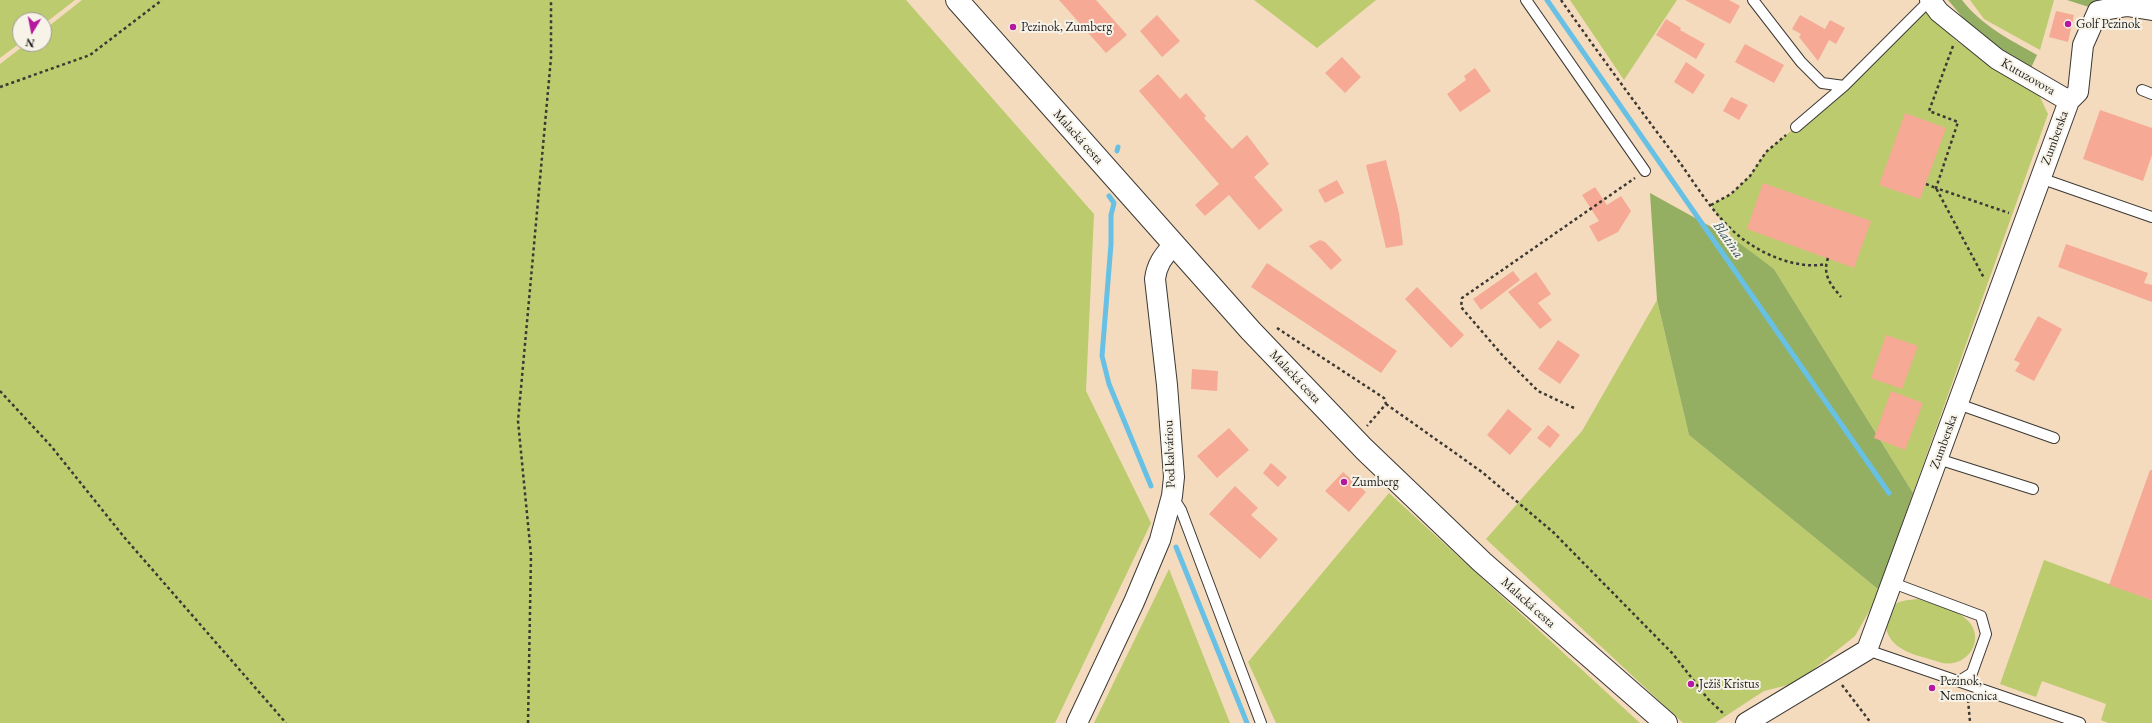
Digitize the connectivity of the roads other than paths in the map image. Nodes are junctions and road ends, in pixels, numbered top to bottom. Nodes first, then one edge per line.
1 (957, 0) edge
2 (1526, 0) edge
3 (1754, 0) edge
4 (1930, 0) edge
5 (2152, 10) edge
6 (1844, 86) junction
7 (2142, 90) dead end
8 (2152, 94) edge
9 (2069, 101) junction
10 (1796, 127) road end
11 (1645, 171) road end
12 (2040, 178) junction
13 (2152, 217) edge
14 (1174, 244) junction
15 (1958, 404) junction
16 (2054, 438) dead end
17 (1938, 459) junction
18 (2033, 489) dead end
19 (1172, 496) junction
20 (1893, 583) junction
21 (1868, 650) junction
22 (1958, 681) junction
23 (1077, 723) edge
24 (1261, 723) edge
25 (1666, 723) edge
26 (1746, 723) edge
27 (2080, 723) edge

1 - 14 main road, Malacká cesta
2 - 11 lane
3 - 6 lane
4 - 6 lane
4 - 9 street, Kutuzovova
5 - 9 street, Kutuzovova
6 - 10 lane
7 - 8 lane
9 - 12 street, Zumberska
12 - 13 lane
12 - 15 street, Zumberska
14 - 19 street, Pod kalváriou
14 - 25 main road, Malacká cesta
15 - 16 lane
15 - 17 street, Zumberska
17 - 18 lane
17 - 20 street, Zumberska
19 - 23 street, Pod kalváriou
19 - 24 lane
20 - 21 street, Zumberska
20 - 22 lane
21 - 22 lane
21 - 26 street
22 - 27 lane

